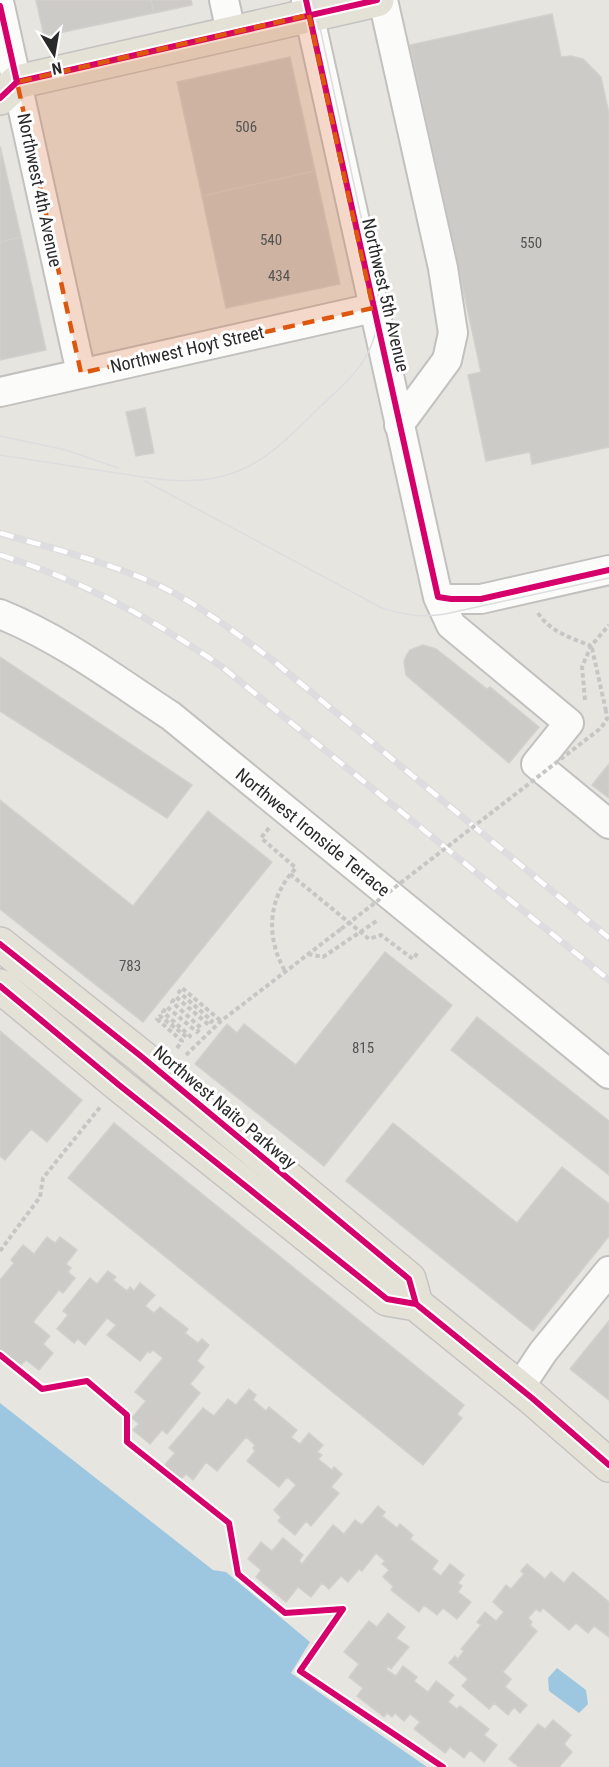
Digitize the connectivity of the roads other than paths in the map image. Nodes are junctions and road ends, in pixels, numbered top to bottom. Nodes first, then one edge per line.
1 (224, 0) edge
2 (376, 0) edge
3 (383, 0) edge
4 (0, 6) edge
5 (307, 7) edge
6 (231, 32) junction
7 (6, 87) edge
8 (374, 308) junction
9 (81, 373) junction
10 (0, 392) edge
11 (399, 424) junction
12 (609, 570) edge
13 (438, 597) junction
14 (0, 614) edge
15 (609, 824) edge
16 (0, 944) edge
17 (0, 986) edge
18 (609, 1074) edge
19 (609, 1270) edge
20 (416, 1304) junction
21 (519, 1388) junction
22 (609, 1465) edge

1 - 6 street
2 - 5 main road
3 - 11 street
4 - 7 street, Northwest 4th Avenue
5 - 6 main road
5 - 8 street, Northwest 5th Avenue
6 - 7 main road
7 - 9 street, Northwest 4th Avenue
8 - 9 street, Northwest Hoyt Street
8 - 11 street, Northwest 5th Avenue
9 - 10 street, Northwest Hoyt Street
11 - 13 street, Northwest 5th Avenue
12 - 13 street
13 - 15 street, Northwest 5th Avenue
14 - 18 street, Northwest Ironside Terrace
16 - 20 main road, Northwest Naito Parkway
17 - 20 main road
19 - 21 street
20 - 21 main road
21 - 22 main road

